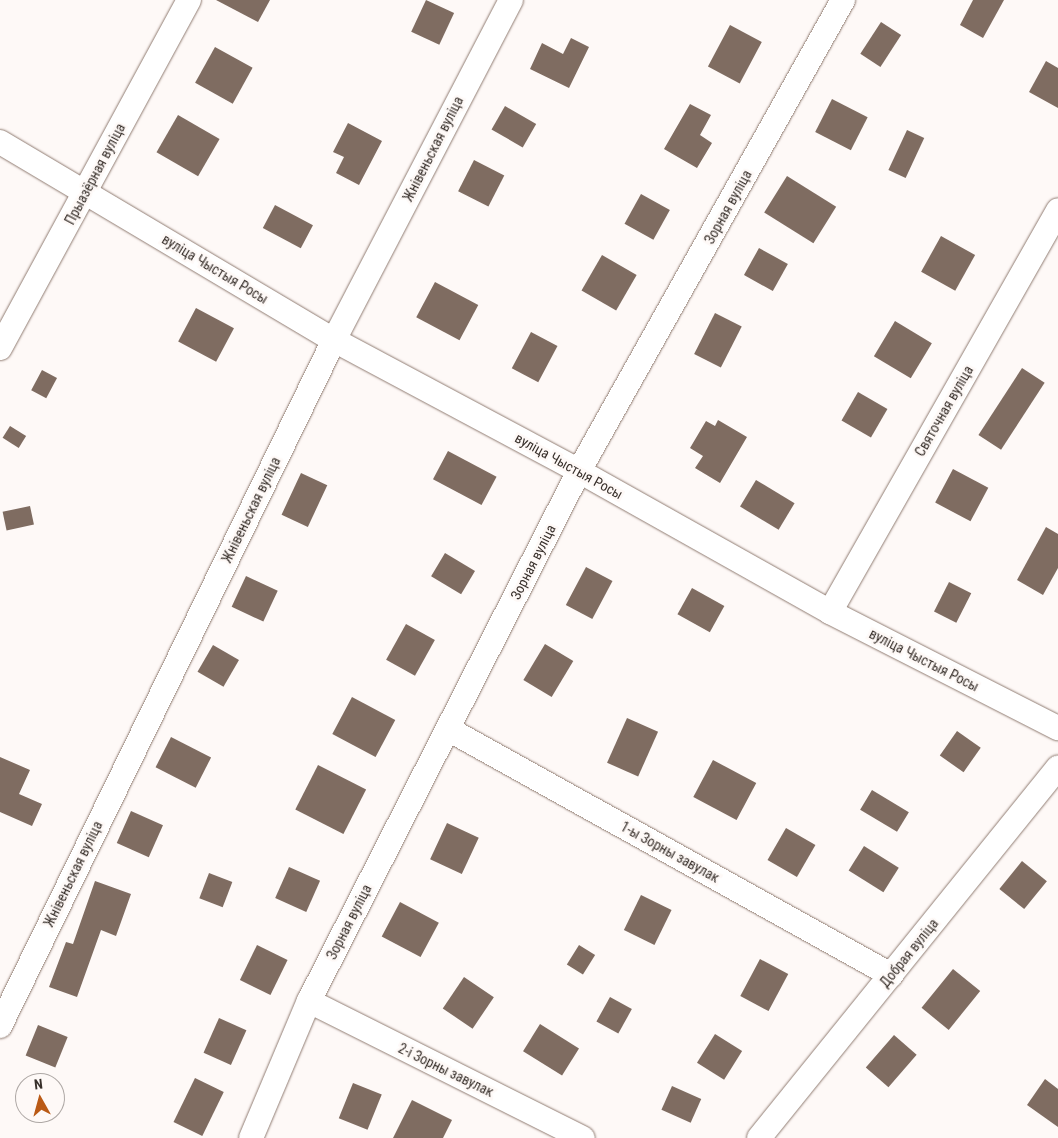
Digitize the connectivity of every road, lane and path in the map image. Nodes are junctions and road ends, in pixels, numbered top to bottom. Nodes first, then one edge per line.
1 (189, 0) edge
2 (511, 0) edge
3 (843, 0) edge
4 (0, 142) edge
5 (86, 192) junction
6 (1058, 210) edge
7 (334, 340) junction
8 (0, 348) edge
9 (579, 472) junction
10 (830, 612) junction
11 (1058, 728) edge
12 (448, 729) junction
13 (1058, 767) edge
14 (892, 975) junction
15 (309, 1001) junction
16 (0, 1026) edge
17 (251, 1138) edge
18 (583, 1138) edge
19 (759, 1138) edge

1 - 5 street, Прыазёрная вуліца
2 - 7 street, Жнівеньская вуліца
3 - 9 street, Зорная вуліца
4 - 5 street, вуліца Чыстыя Росы
5 - 7 street, вуліца Чыстыя Росы
5 - 8 street, Прыазёрная вуліца
6 - 10 street, Святочная вуліца
7 - 9 street, вуліца Чыстыя Росы
7 - 16 street, Жнівеньская вуліца
9 - 10 street, вуліца Чыстыя Росы
9 - 12 street, Зорная вуліца
10 - 11 street, вуліца Чыстыя Росы
12 - 14 street, 1-ы Зорны завулак
12 - 15 street, Зорная вуліца
13 - 14 street, Добрая вуліца
14 - 19 street, Добрая вуліца
15 - 17 street, Зорная вуліца
15 - 18 street, 2-і Зорны завулак

